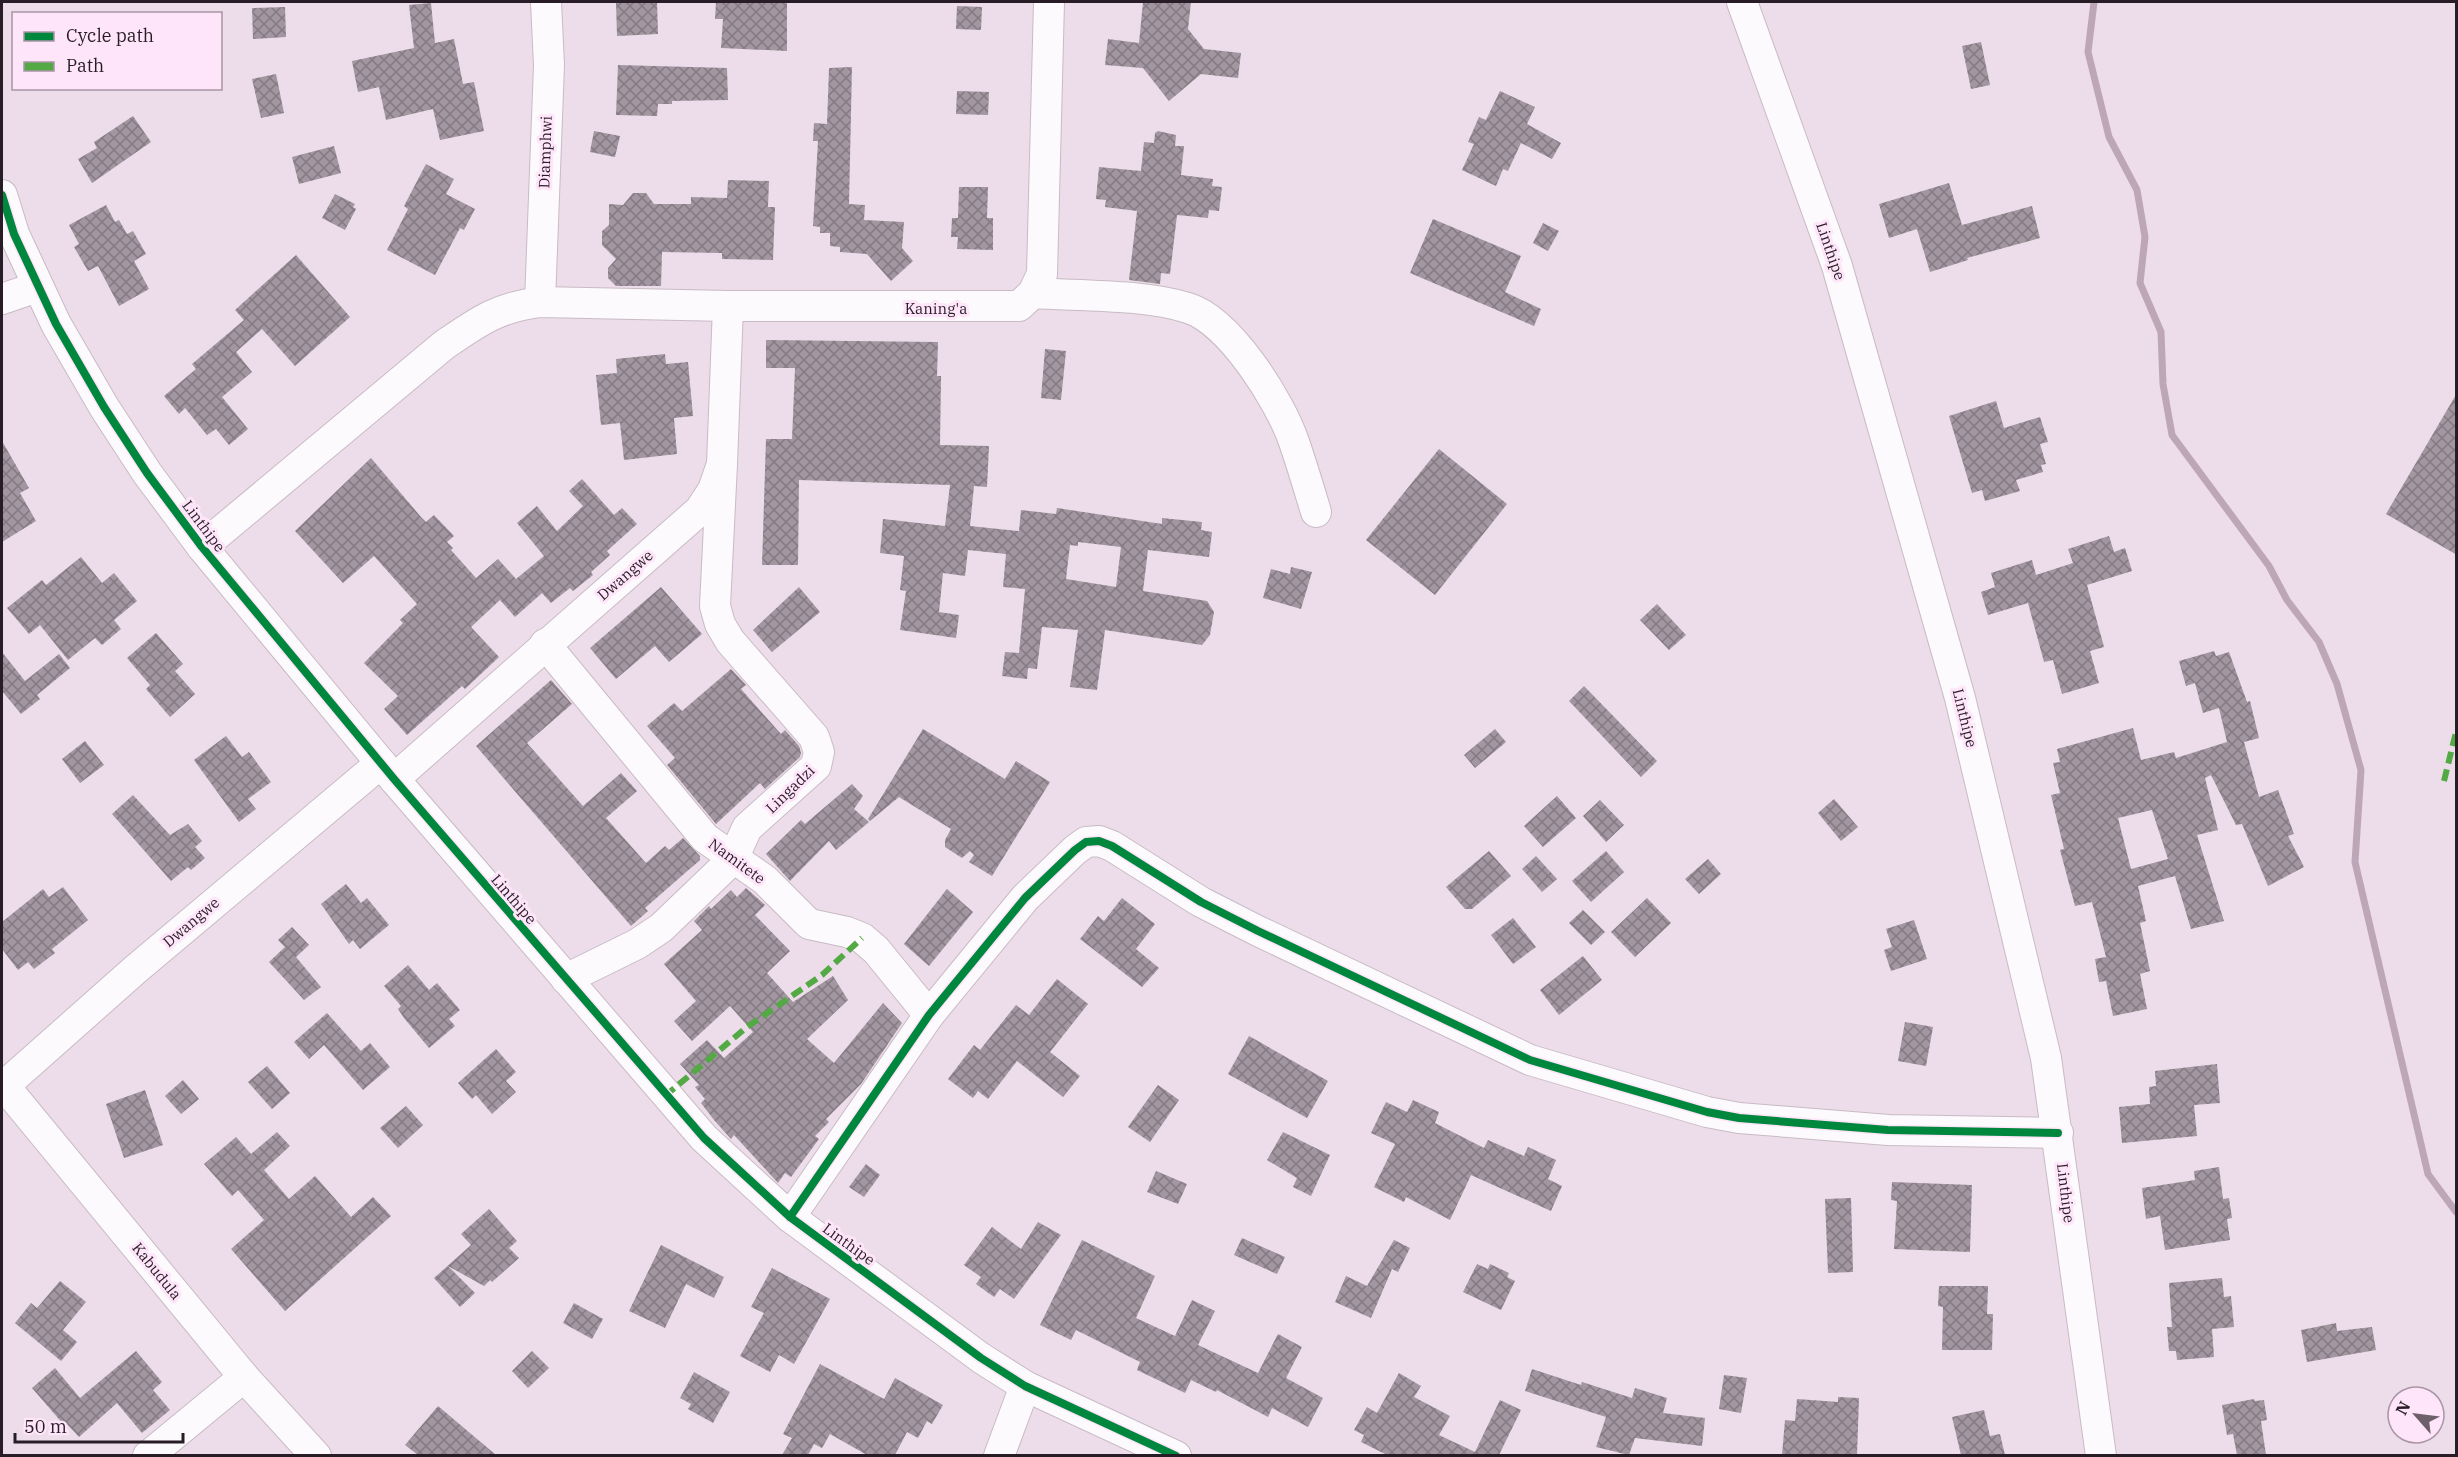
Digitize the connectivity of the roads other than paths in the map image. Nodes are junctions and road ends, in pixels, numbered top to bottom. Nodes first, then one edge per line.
1 (546, 2) edge
2 (1049, 2) edge
3 (1742, 2) edge
4 (2, 195) edge
5 (37, 287) junction
6 (1033, 293) junction
7 (2, 299) edge
8 (540, 302) junction
9 (728, 306) junction
10 (722, 464) junction
11 (1316, 512) dead end
12 (202, 547) junction
13 (545, 644) junction
14 (387, 771) junction
15 (733, 859) junction
16 (566, 980) junction
17 (929, 1015) junction
18 (3, 1084) edge
19 (2058, 1133) junction
20 (790, 1217) junction
21 (244, 1377) junction
22 (1025, 1386) junction
23 (148, 1455) edge
24 (316, 1455) edge
25 (999, 1455) edge
26 (1176, 1455) edge
27 (2101, 1455) edge

1 - 8 street, Diamphwi
2 - 6 street
3 - 19 street, Linthipe
4 - 5 street, Linthipe
5 - 7 street
5 - 12 street, Linthipe
6 - 9 street, Kaning'a
6 - 11 street
8 - 9 street, Kaning'a
8 - 12 street
9 - 10 street, Dwangwe
10 - 13 street, Dwangwe
10 - 15 street, Lingadzi
12 - 14 street, Linthipe
13 - 14 street, Dwangwe
13 - 15 street, Namitete
14 - 16 street, Linthipe
14 - 18 street, Dwangwe
15 - 16 street, Lingadzi
15 - 17 street, Namitete
16 - 20 street, Linthipe
17 - 19 street
17 - 20 street
18 - 21 street, Kabudula
19 - 27 street, Linthipe
20 - 22 street, Linthipe
21 - 23 street
21 - 24 street, Kabudula
22 - 25 street
22 - 26 street, Linthipe

